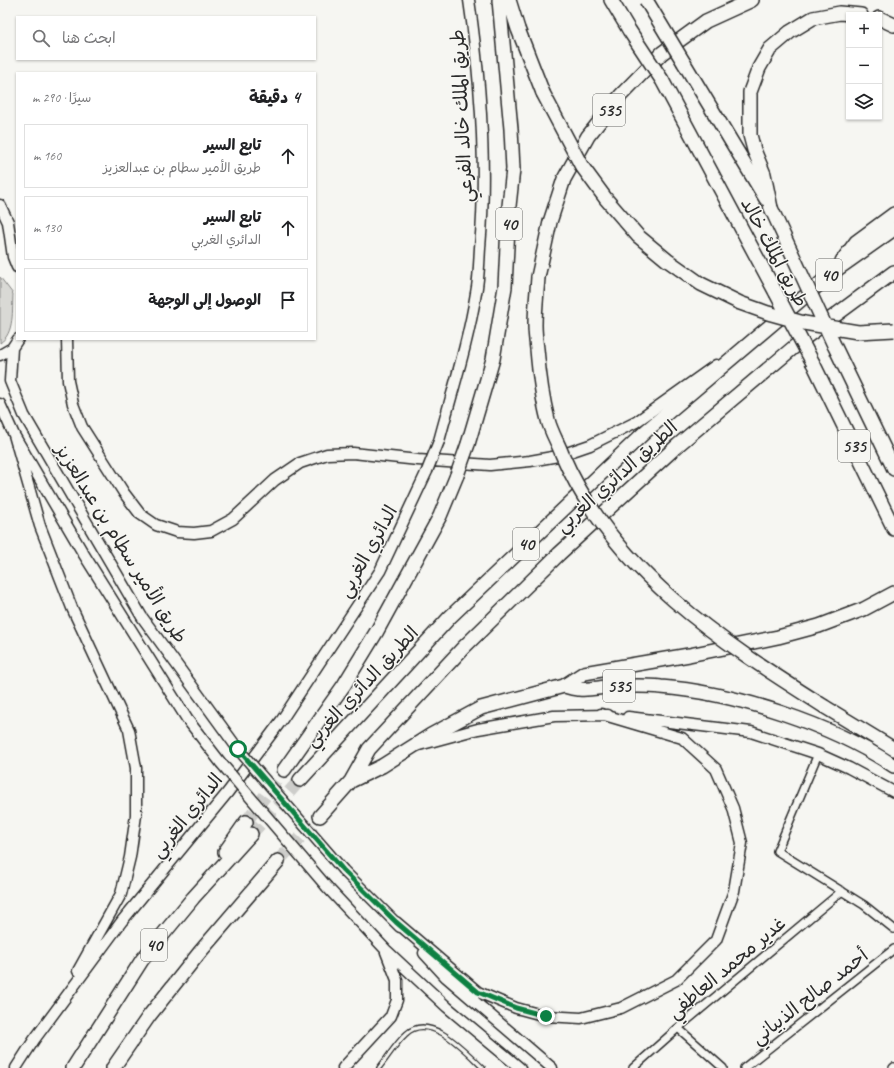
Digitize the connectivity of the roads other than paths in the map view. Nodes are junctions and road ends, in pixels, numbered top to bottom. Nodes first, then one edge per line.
1 (469, 0) edge
2 (499, 0) edge
3 (510, 0) edge
4 (611, 0) edge
5 (646, 0) edge
6 (752, 0) edge
7 (846, 14) edge
8 (882, 19) edge
9 (894, 25) edge
10 (0, 205) edge
11 (771, 208) junction
12 (894, 214) edge
13 (894, 229) edge
14 (15, 259) edge
15 (836, 270) junction
16 (894, 272) edge
17 (769, 326) junction
18 (894, 330) edge
19 (17, 340) edge
20 (67, 340) edge
21 (12, 348) junction
22 (0, 355) edge
23 (0, 404) edge
24 (14, 435) junction
25 (894, 469) edge
26 (428, 471) joint
27 (894, 529) edge
28 (894, 593) edge
29 (564, 686) junction
30 (601, 714) junction
31 (411, 748) junction
32 (894, 749) edge
33 (818, 754) junction
34 (894, 766) edge
35 (284, 770) tunnel mouth
36 (300, 780) tunnel mouth
37 (351, 781) junction
38 (894, 792) edge
39 (320, 816) tunnel mouth
40 (249, 828) tunnel mouth
41 (278, 862) tunnel mouth
42 (842, 891) junction
43 (396, 922) junction
44 (894, 929) edge
45 (894, 949) edge
46 (386, 950) junction
47 (56, 1011) junction
48 (678, 1028) junction
49 (16, 1068) edge
50 (73, 1068) edge
51 (113, 1068) edge
52 (343, 1068) edge
53 (379, 1068) edge
54 (483, 1068) edge
55 (520, 1068) edge
56 (552, 1068) edge
57 (633, 1068) edge
58 (723, 1068) edge
59 (744, 1068) edge

1 - 26 street, طريق الملك خالد الفرعي, bridge
2 - 35 highway, الطريق الدائري الغربي / 40, bridge
3 - 18 highway, bridge
4 - 27 highway, طريق الملك خالد / 535, bridge
5 - 11 highway, طريق الملك خالد / 535, bridge
6 - 32 highway, 535, bridge
7 - 11 highway
8 - 9 highway
10 - 14 street
11 - 25 highway, طريق الملك خالد / 535, bridge
12 - 15 highway, 40
13 - 15 highway, 40
15 - 17 highway, 40
16 - 37 highway, الطريق الدائري الغربي / 40
17 - 20 street
17 - 36 highway, الطريق الدائري الغربي / 40
19 - 21 street
21 - 22 street
21 - 43 street, طريق الأمير سطام بن عبدالعزيز, bridge
23 - 24 street, طريق الأمير سطام بن عبدالعزيز
24 - 46 street, طريق الأمير سطام بن عبدالعزيز, bridge
24 - 47 street
26 - 47 street, الدائري الغربي
28 - 29 highway, 535
29 - 31 highway, 535
29 - 34 highway, 535
30 - 31 street
30 - 33 street
30 - 43 street
31 - 37 highway, 535
33 - 38 street
33 - 42 street
37 - 39 highway, الطريق الدائري الغربي / 40
40 - 50 highway, 40
41 - 51 highway, 40
42 - 44 street
42 - 48 street, غدير محمد العاطفي
43 - 56 street, طريق الأمير سطام بن عبدالعزيز
45 - 59 street, أحمد صالح الذبياني
46 - 52 street
46 - 55 street, طريق الأمير سطام بن عبدالعزيز
47 - 49 street, الدائري الغربي
48 - 57 street, غدير محمد العاطفي
48 - 58 street
53 - 54 lane

